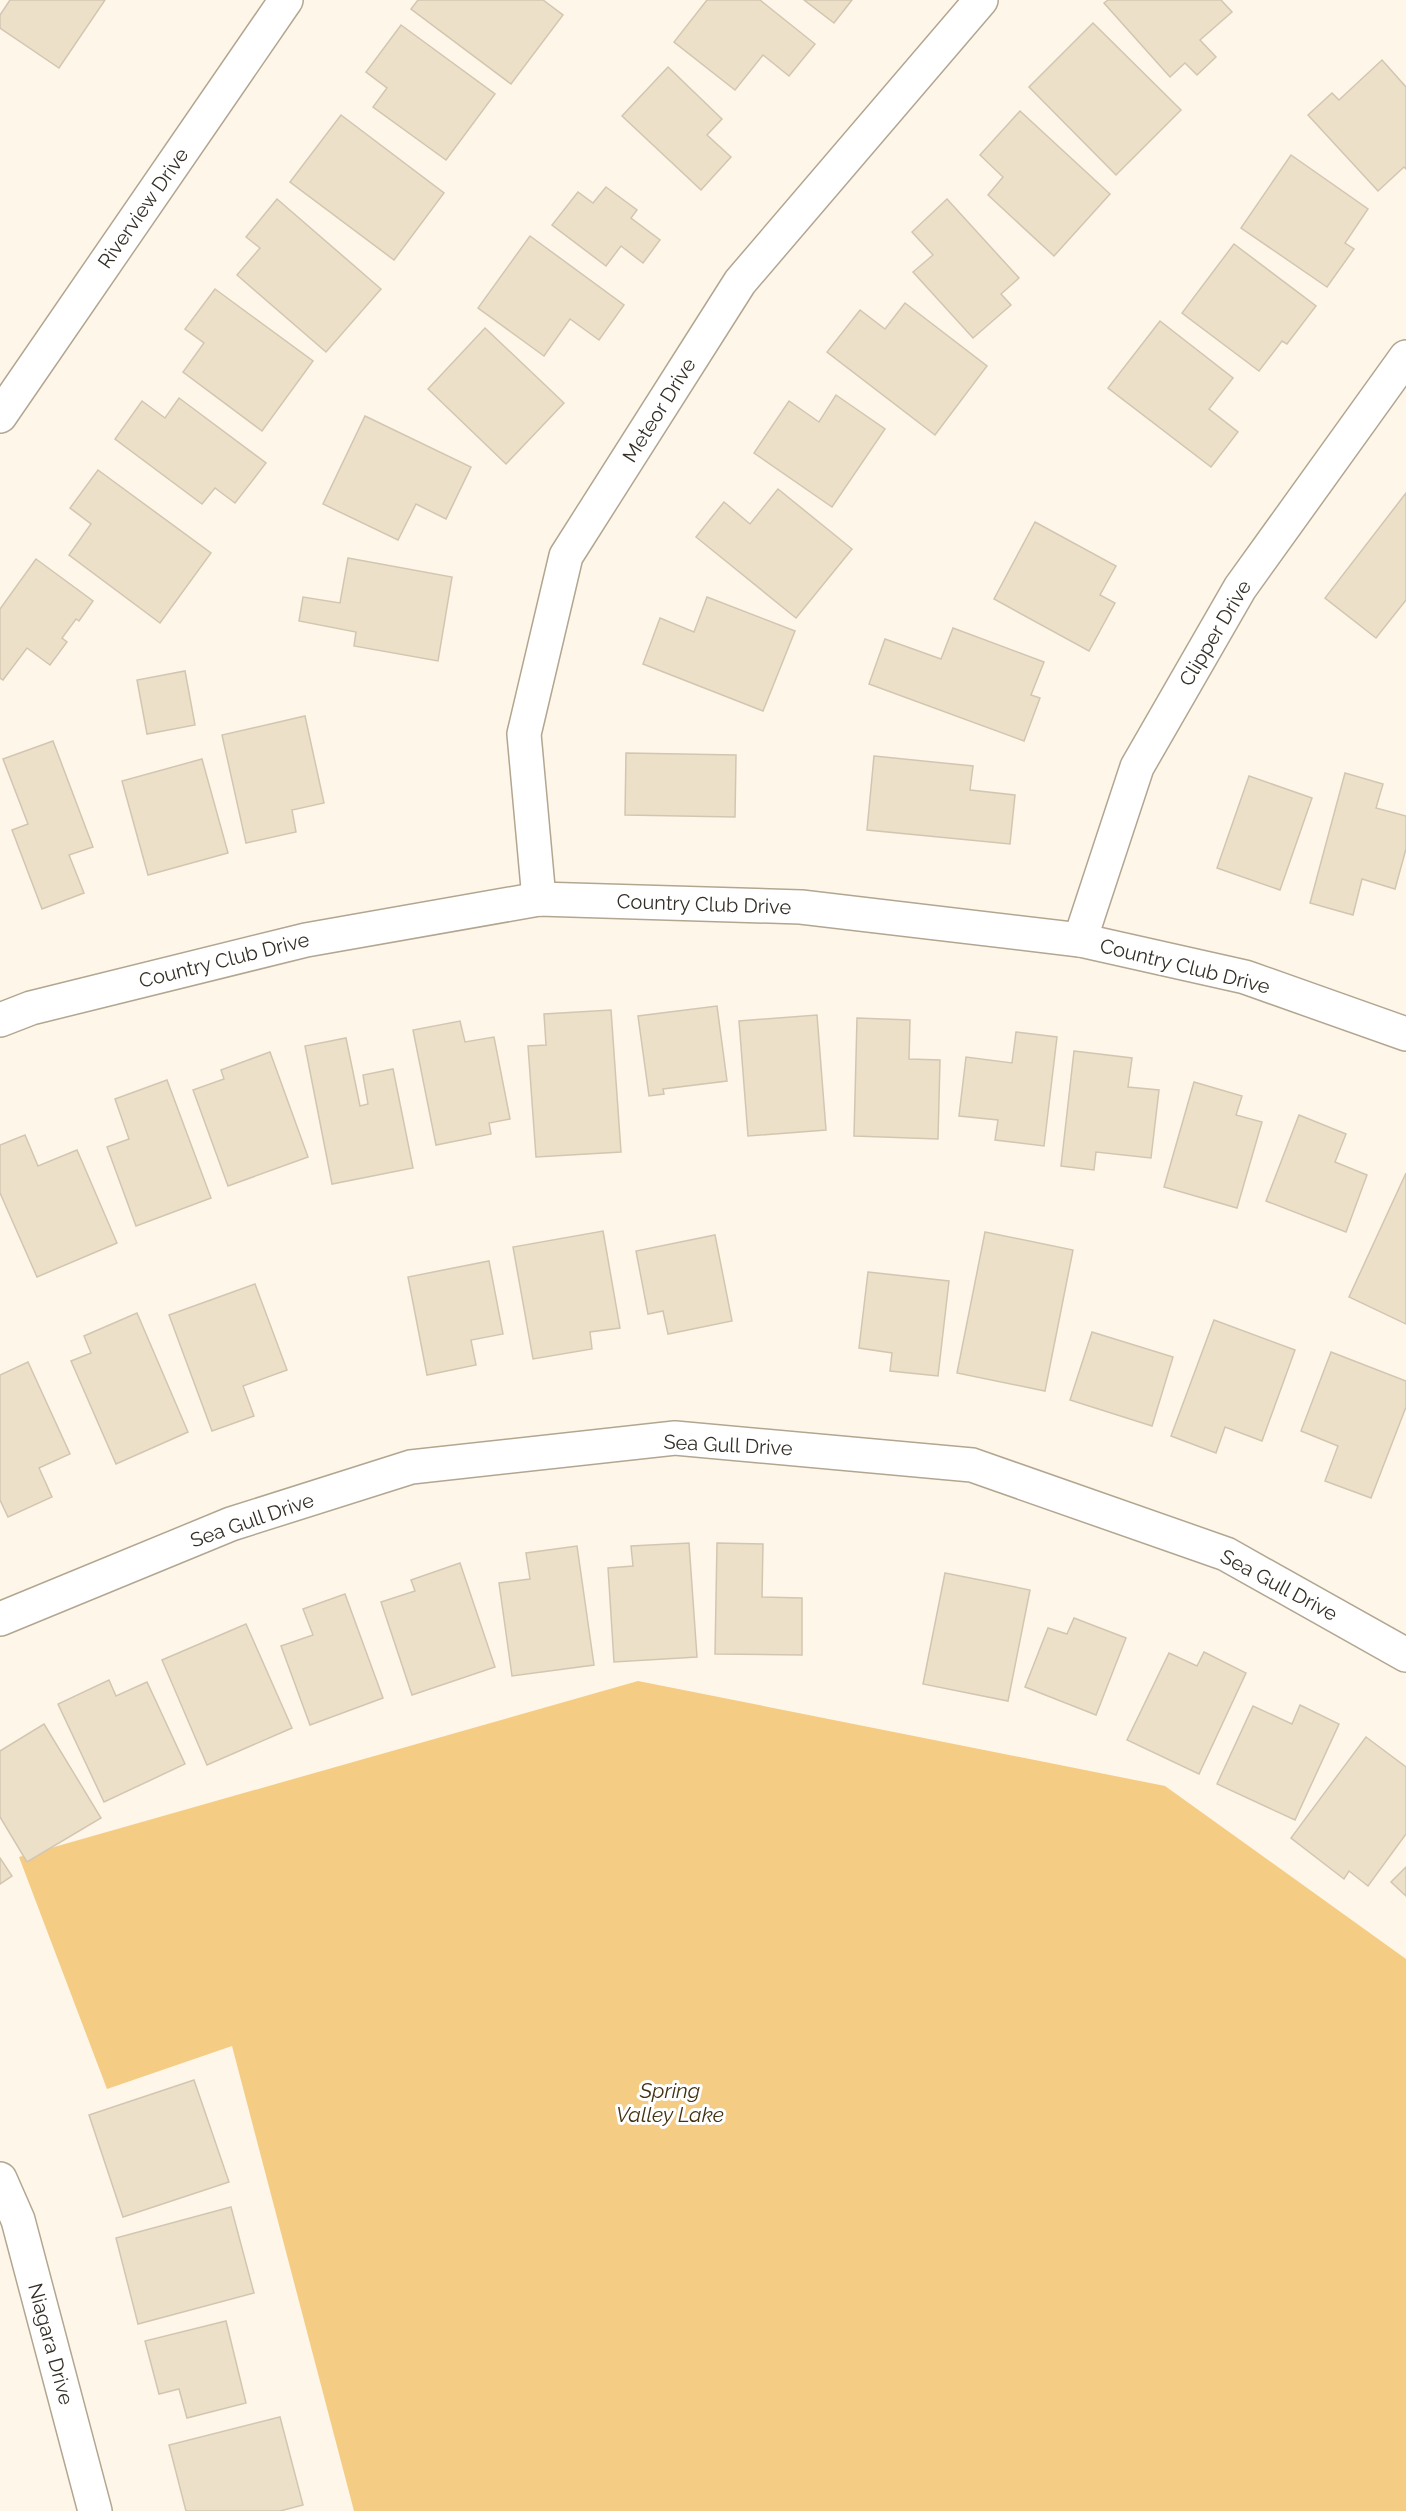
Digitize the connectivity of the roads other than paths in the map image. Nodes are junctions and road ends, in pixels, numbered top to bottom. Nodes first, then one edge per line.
1 (286, 0) edge
2 (981, 0) edge
3 (1406, 357) edge
4 (0, 416) edge
5 (539, 899) junction
6 (1080, 940) junction
7 (0, 1020) edge
8 (1406, 1034) edge
9 (0, 1619) edge
10 (1406, 1655) edge
11 (0, 2179) edge
12 (95, 2511) edge

1 - 4 street, Riverview Drive
2 - 5 street, Meteor Drive
3 - 6 street, Clipper Drive
5 - 6 street, Country Club Drive
5 - 7 street, Country Club Drive
6 - 8 street, Country Club Drive
9 - 10 street, Sea Gull Drive
11 - 12 street, Niagara Drive

